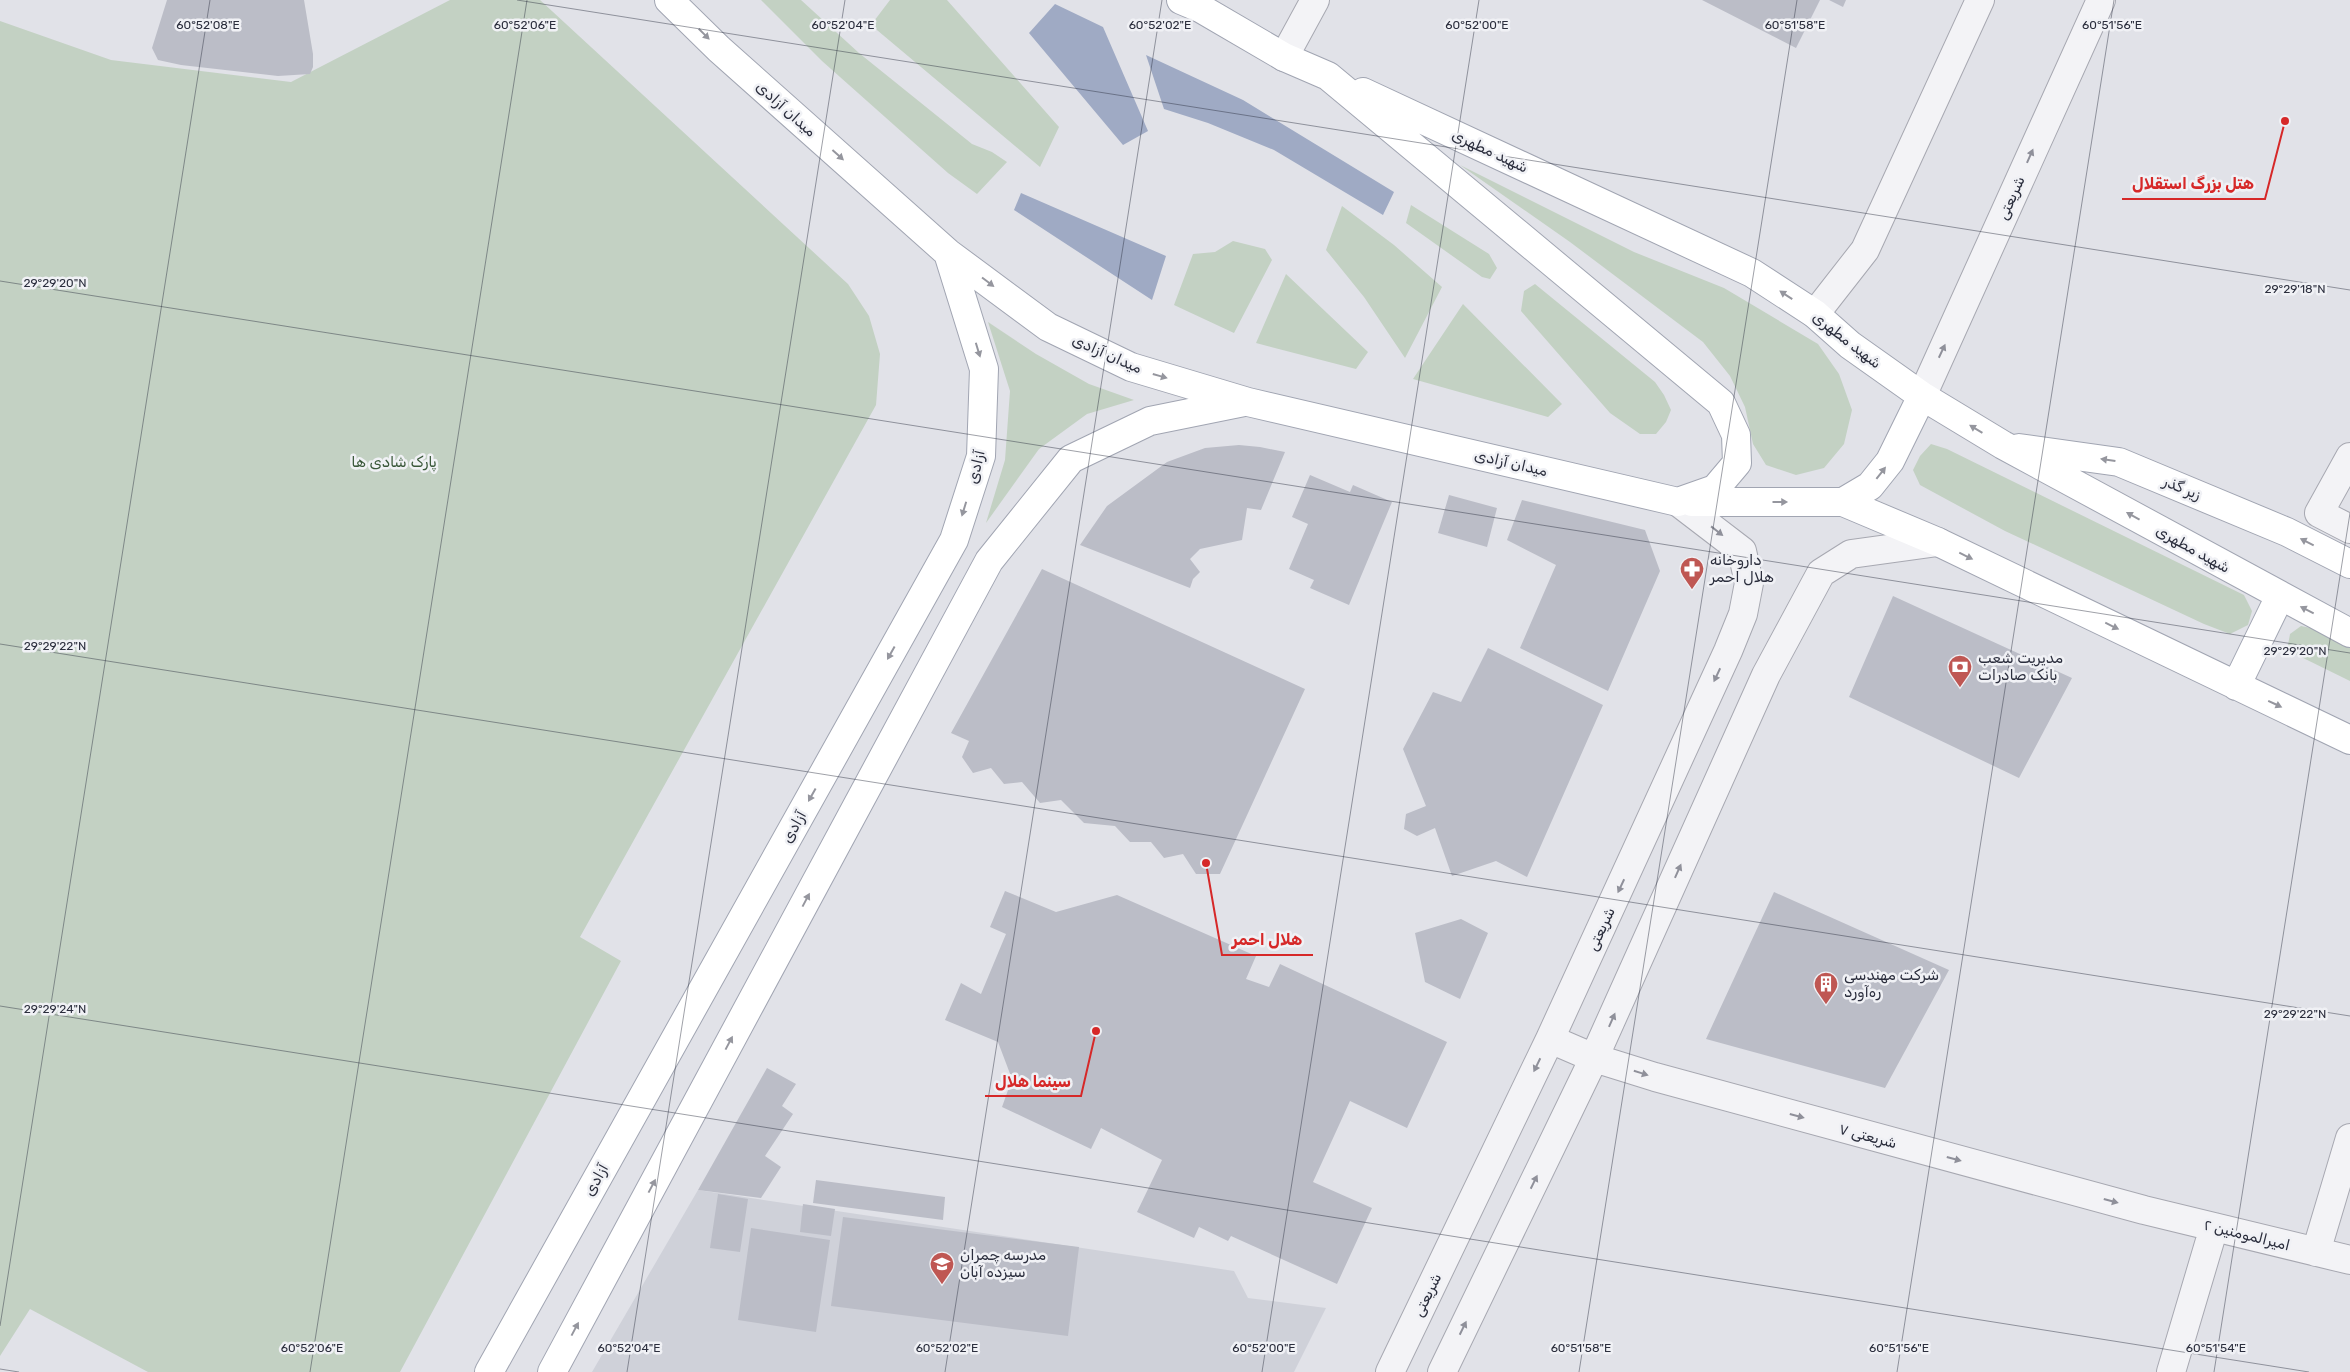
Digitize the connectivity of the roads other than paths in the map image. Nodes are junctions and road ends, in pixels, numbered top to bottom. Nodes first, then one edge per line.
1 (670, 0) edge
2 (1314, 0) edge
3 (1980, 0) edge
4 (2101, 0) edge
5 (1195, 3) edge
6 (1284, 57) junction
7 (1328, 76) junction
8 (948, 253) junction
9 (1815, 314) junction
10 (1922, 396) junction
11 (1248, 402) junction
12 (2003, 445) junction
13 (2350, 457) edge
14 (1678, 502) junction
15 (1843, 502) junction
16 (2350, 529) edge
17 (1938, 542) junction
18 (2350, 564) edge
19 (2280, 596) junction
20 (2350, 633) edge
21 (2236, 686) junction
22 (2350, 740) edge
23 (1550, 1039) junction
24 (1594, 1058) junction
25 (2350, 1138) edge
26 (2144, 1210) joint
27 (2214, 1227) junction
28 (2316, 1252) junction
29 (2350, 1260) edge
30 (489, 1372) edge
31 (552, 1372) edge
32 (1390, 1372) edge
33 (1442, 1372) edge
34 (2171, 1372) edge

1 -> 8 main road, میدان آزادی
2 - 6 street
3 - 9 street
10 -> 4 street, شریعتی
5 - 6 main road
6 - 7 main road
9 -> 7 main road, شهید مطهری
7 - 14 main road
8 -> 11 main road, میدان آزادی
8 -> 30 main road, آزادی
9 - 10 main road, شهید مطهری
12 -> 10 main road, شهید مطهری
15 -> 10 main road
11 - 14 main road, میدان آزادی
31 -> 11 main road
18 -> 12 main road, زیر گذر
19 -> 12 main road, شهید مطهری
13 - 16 street
14 -> 15 main road
14 -> 23 street, شریعتی
15 - 17 main road
17 -> 21 main road
24 -> 17 street
20 -> 19 main road, شهید مطهری
19 - 21 main road
21 -> 22 main road
23 - 24 street, شریعتی ۷
23 -> 32 street, شریعتی
24 -> 26 street, شریعتی ۷
33 -> 24 street
25 - 28 street
26 - 27 street, امیرالمومنین ۲
27 - 28 street, امیرالمومنین ۲
27 - 34 street
28 - 29 street, امیرالمومنین ۲

